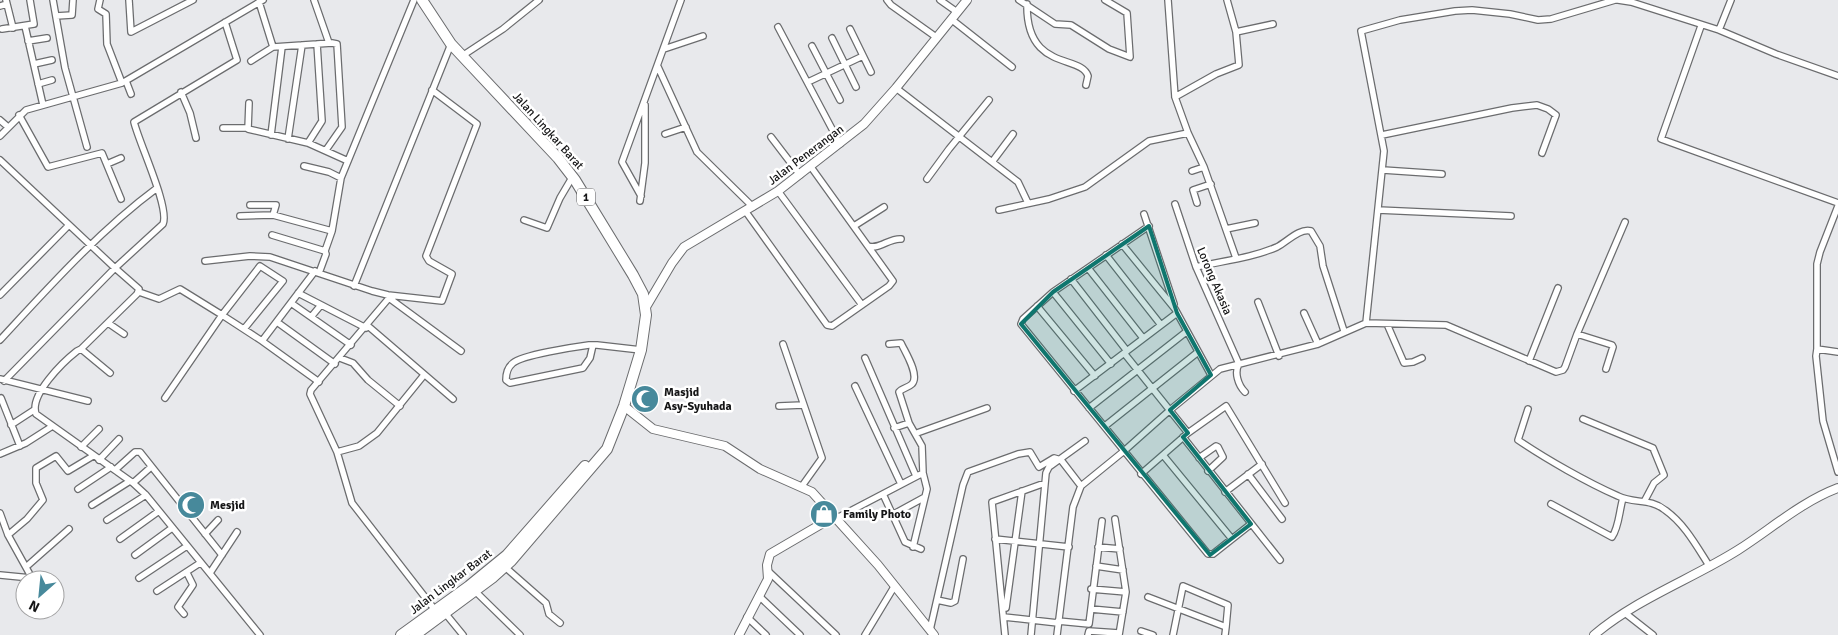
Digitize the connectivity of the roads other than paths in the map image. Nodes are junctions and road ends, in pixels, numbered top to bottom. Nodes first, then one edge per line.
1 (30, 0) edge
2 (53, 0) edge
3 (72, 0) edge
4 (100, 0) edge
5 (129, 0) edge
6 (193, 0) edge
7 (314, 0) edge
8 (414, 0) edge
9 (422, 0) edge
10 (539, 0) edge
11 (681, 0) edge
12 (887, 0) edge
13 (940, 0) edge
14 (967, 0) edge
15 (1019, 0) edge
16 (1105, 0) edge
17 (1168, 0) edge
18 (1227, 0) edge
19 (1616, 0) edge
20 (1731, 0) edge
21 (261, 1) edge
22 (7, 2) edge
23 (1027, 4) junction
24 (0, 6) edge
25 (957, 12) junction
26 (56, 16) junction
27 (951, 19) junction
28 (225, 22) junction
29 (1273, 24) dead end
30 (25, 26) junction
31 (1700, 26) junction
32 (778, 27) dead end
33 (13, 28) junction
34 (2, 29) dead end
35 (850, 29) dead end
36 (1719, 30) junction
37 (1236, 32) junction
38 (703, 36) dead end
39 (936, 37) junction
40 (47, 38) dead end
41 (832, 38) dead end
42 (28, 41) junction
43 (329, 43) junction
44 (317, 44) junction
45 (451, 44) junction
46 (302, 45) junction
47 (282, 46) junction
48 (812, 46) dead end
49 (273, 47) junction
50 (664, 49) junction
51 (462, 56) junction
52 (863, 56) junction
53 (52, 60) dead end
54 (251, 61) dead end
55 (34, 64) junction
56 (845, 64) junction
57 (1012, 67) dead end
58 (658, 68) junction
59 (871, 72) dead end
60 (826, 73) junction
61 (1838, 76) edge
62 (52, 80) dead end
63 (124, 82) junction
64 (808, 82) junction
65 (38, 84) junction
66 (1086, 85) dead end
67 (856, 88) dead end
68 (896, 88) junction
69 (432, 90) junction
70 (181, 92) junction
71 (131, 94) dead end
72 (1176, 97) junction
73 (73, 98) junction
74 (840, 100) dead end
75 (990, 100) dead end
76 (249, 103) dead end
77 (645, 103) junction
78 (43, 105) junction
79 (19, 115) junction
80 (0, 120) edge
81 (8, 127) junction
82 (686, 127) junction
83 (223, 128) dead end
84 (247, 128) junction
85 (1188, 133) junction
86 (665, 134) dead end
87 (1013, 134) dead end
88 (271, 135) junction
89 (0, 136) edge
90 (1382, 136) junction
91 (771, 137) dead end
92 (959, 137) junction
93 (196, 138) dead end
94 (288, 139) junction
95 (308, 143) junction
96 (840, 144) junction
97 (88, 147) dead end
98 (326, 150) junction
99 (1542, 152) dead end
100 (122, 158) dead end
101 (0, 160) edge
102 (348, 161) junction
103 (992, 162) junction
104 (107, 164) junction
105 (304, 166) dead end
106 (811, 167) junction
107 (1204, 167) junction
108 (1383, 170) junction
109 (1192, 171) dead end
110 (1442, 174) dead end
111 (800, 175) junction
112 (573, 176) junction
113 (340, 178) junction
114 (927, 179) dead end
115 (1211, 184) junction
116 (157, 188) junction
117 (778, 191) junction
118 (121, 199) dead end
119 (1028, 202) junction
120 (1197, 203) dead end
121 (1175, 204) dead end
122 (250, 205) dead end
123 (1838, 205) edge
124 (753, 207) junction
125 (884, 207) dead end
126 (999, 210) dead end
127 (1378, 210) junction
128 (746, 212) junction
129 (1144, 214) dead end
130 (273, 215) junction
131 (240, 216) dead end
132 (1511, 216) dead end
133 (524, 220) dead end
134 (1255, 222) dead end
135 (1625, 222) dead end
136 (69, 225) junction
137 (854, 226) junction
138 (1149, 226) junction
139 (1226, 229) junction
140 (332, 231) junction
141 (272, 235) dead end
142 (901, 239) dead end
143 (1122, 244) junction
144 (92, 246) junction
145 (868, 246) junction
146 (325, 251) junction
147 (1106, 255) junction
148 (1236, 258) junction
149 (205, 261) dead end
150 (1196, 267) junction
151 (115, 268) junction
152 (1088, 268) junction
153 (317, 272) junction
154 (1071, 279) junction
155 (354, 286) junction
156 (1558, 288) dead end
157 (138, 292) junction
158 (1053, 292) junction
159 (298, 294) junction
160 (0, 295) edge
161 (389, 297) junction
162 (1258, 302) dead end
163 (291, 303) junction
164 (321, 305) junction
165 (862, 305) junction
166 (1036, 306) junction
167 (646, 307) junction
168 (1176, 311) junction
169 (1304, 313) dead end
170 (222, 315) junction
171 (311, 317) junction
172 (277, 322) junction
173 (108, 323) junction
174 (1366, 323) junction
175 (1387, 324) junction
176 (1161, 325) junction
177 (367, 327) junction
178 (244, 330) junction
179 (1344, 331) junction
180 (1186, 332) junction
181 (124, 334) dead end
182 (1577, 334) junction
183 (1143, 338) junction
184 (0, 340) edge
185 (262, 341) junction
186 (783, 344) dead end
187 (889, 344) dead end
188 (1318, 344) junction
189 (351, 345) junction
190 (593, 345) junction
191 (81, 349) junction
192 (1817, 349) junction
193 (641, 350) junction
194 (461, 352) dead end
195 (1126, 352) junction
196 (1198, 352) junction
197 (1838, 352) edge
198 (1279, 356) junction
199 (340, 358) junction
200 (865, 358) dead end
201 (1422, 358) dead end
202 (1529, 361) junction
203 (335, 364) junction
204 (1111, 364) junction
205 (1239, 364) junction
206 (1606, 369) dead end
207 (1138, 370) junction
208 (110, 373) dead end
209 (424, 375) junction
210 (1211, 375) junction
211 (1095, 376) junction
212 (2, 380) edge
213 (319, 382) junction
214 (855, 386) dead end
215 (1153, 387) junction
216 (40, 389) junction
217 (1074, 391) junction
218 (1245, 392) dead end
219 (1, 398) edge
220 (165, 398) dead end
221 (453, 399) dead end
222 (88, 401) dead end
223 (803, 405) junction
224 (400, 406) junction
225 (624, 406) junction
226 (779, 406) dead end
227 (987, 408) dead end
228 (1089, 408) junction
229 (1528, 409) dead end
230 (34, 410) junction
231 (1170, 410) junction
232 (1583, 418) dead end
233 (909, 423) junction
234 (11, 425) junction
235 (51, 426) junction
236 (1104, 426) junction
237 (894, 428) junction
238 (98, 429) dead end
239 (613, 433) junction
240 (916, 433) junction
241 (1188, 433) junction
242 (1183, 437) junction
243 (119, 439) dead end
244 (1085, 441) dead end
245 (20, 446) junction
246 (80, 447) junction
247 (1124, 451) junction
248 (338, 452) junction
249 (0, 454) edge
250 (1163, 455) junction
251 (93, 456) junction
252 (1199, 458) junction
253 (99, 460) junction
254 (1061, 460) junction
255 (1262, 464) junction
256 (151, 467) junction
257 (113, 469) junction
258 (1208, 471) junction
259 (1838, 472) edge
260 (923, 473) junction
261 (1141, 474) junction
262 (1248, 474) junction
263 (916, 476) junction
264 (131, 482) junction
265 (1045, 483) junction
266 (901, 484) junction
267 (802, 486) junction
268 (1081, 486) junction
269 (1838, 488) edge
270 (78, 489) dead end
271 (1022, 491) junction
272 (1225, 492) junction
273 (883, 494) junction
274 (146, 495) junction
275 (925, 497) junction
276 (1623, 498) junction
277 (1645, 500) junction
278 (1285, 503) dead end
279 (1552, 504) dead end
280 (92, 505) dead end
281 (159, 511) junction
282 (0, 513) edge
283 (892, 515) junction
284 (836, 517) junction
285 (1115, 519) dead end
286 (1282, 519) dead end
287 (107, 520) dead end
288 (218, 520) dead end
289 (1102, 521) dead end
290 (1251, 524) junction
291 (172, 528) junction
292 (69, 529) dead end
293 (237, 532) dead end
294 (205, 534) junction
295 (8, 535) junction
296 (120, 539) dead end
297 (995, 539) junction
298 (1232, 539) junction
299 (1016, 541) junction
300 (1040, 543) junction
301 (187, 546) junction
302 (913, 547) junction
303 (1069, 547) junction
304 (1098, 547) junction
305 (921, 549) dead end
306 (1120, 549) junction
307 (135, 555) dead end
308 (222, 555) junction
309 (963, 559) dead end
310 (1280, 560) dead end
311 (200, 563) junction
312 (1096, 566) junction
313 (26, 567) junction
314 (505, 567) junction
315 (1710, 567) junction
316 (28, 570) edge
317 (1123, 570) junction
318 (768, 571) junction
319 (186, 573) junction
320 (210, 573) junction
321 (0, 575) edge
322 (15, 577) edge
323 (140, 578) dead end
324 (894, 587) junction
325 (1092, 589) junction
326 (475, 591) junction
327 (157, 592) dead end
328 (1126, 592) junction
329 (759, 596) junction
330 (1148, 597) dead end
331 (937, 600) junction
332 (1179, 607) junction
333 (1091, 609) junction
334 (440, 612) junction
335 (1123, 612) junction
336 (1625, 613) junction
337 (184, 614) dead end
338 (1004, 616) junction
339 (748, 617) junction
340 (1032, 620) junction
341 (1058, 622) junction
342 (560, 623) dead end
343 (1226, 627) junction
344 (830, 630) junction
345 (1141, 631) dead end
346 (932, 633) edge
347 (410, 634) edge
348 (1119, 634) edge
349 (260, 635) edge
350 (463, 635) edge
351 (520, 635) edge
352 (739, 635) edge
353 (766, 635) edge
354 (800, 635) edge
355 (824, 635) edge
356 (836, 635) edge
357 (865, 635) edge
358 (1005, 635) edge
359 (1031, 635) edge
360 (1057, 635) edge
361 (1088, 635) edge
362 (1153, 635) edge
363 (1172, 635) edge
364 (1225, 635) edge
365 (1594, 635) edge
366 (1653, 635) edge

1 - 30 street
2 - 26 street
3 - 26 street
4 - 63 street
5 - 6 street
7 - 43 street
8 - 102 street
9 - 45 highway, Jalan Lingkar Barat / 1
10 - 51 street
11 - 50 street
12 - 39 street
13 - 25 street
14 - 25 street, Jalan Penerangan
15 - 23 street
16 - 23 street
17 - 72 street
18 - 37 street
19 - 31 street
19 - 90 street
20 - 36 street
21 - 28 street
21 - 49 street
22 - 24 street
22 - 33 street
23 - 66 street
25 - 27 street, Jalan Penerangan
26 - 73 street
27 - 39 street, Jalan Penerangan
27 - 57 street
28 - 63 street
28 - 70 street
29 - 37 street
30 - 33 street
30 - 42 street
31 - 36 street
31 - 123 street
32 - 64 street
33 - 34 street
35 - 52 street
36 - 61 street
37 - 72 street
38 - 50 street
39 - 68 street, Jalan Penerangan
40 - 42 street
41 - 56 street
42 - 55 street
43 - 44 street
43 - 98 street
44 - 46 street
44 - 95 street
45 - 51 highway, Jalan Lingkar Barat / 1
45 - 69 street
46 - 47 street
46 - 94 street
47 - 49 street
47 - 88 street
48 - 60 street
49 - 54 street
50 - 58 street
51 - 112 highway, Jalan Lingkar Barat / 1
52 - 56 street
52 - 59 street
53 - 55 street
55 - 65 street
56 - 60 street
56 - 67 street
58 - 77 street
58 - 82 street
60 - 64 street
60 - 74 street
62 - 65 street
63 - 71 street
63 - 73 street
64 - 96 street
65 - 78 street
68 - 92 street
68 - 96 street, Jalan Penerangan
69 - 155 street
69 - 161 street
70 - 93 street
70 - 116 street
72 - 85 street
73 - 78 street
73 - 97 street
75 - 92 street
76 - 84 street
77 - 77 street
78 - 79 street
79 - 81 street
79 - 104 street
80 - 81 street
81 - 89 street
82 - 86 street
82 - 124 street
83 - 84 street
84 - 88 street
85 - 107 street
85 - 119 street
87 - 103 street
88 - 94 street
90 - 99 street
90 - 108 street
91 - 111 street
92 - 103 street
92 - 114 street
94 - 95 street
95 - 98 street
96 - 106 street, Jalan Penerangan
98 - 102 street
100 - 104 street
101 - 136 street
102 - 113 street
103 - 119 street
104 - 118 street
105 - 113 street
106 - 111 street, Jalan Penerangan
106 - 137 street
107 - 109 street
107 - 115 street
108 - 110 street
108 - 127 street
111 - 117 street, Jalan Penerangan
112 - 133 street
112 - 167 highway, Jalan Lingkar Barat / 1
113 - 140 street
115 - 120 street
115 - 139 street
116 - 144 street
116 - 151 street
117 - 124 street, Jalan Penerangan
117 - 165 street
119 - 126 street
121 - 150 street, Lorong Akasia
122 - 130 street
123 - 192 street
124 - 128 street, Jalan Penerangan
125 - 137 street
127 - 132 street
127 - 174 street
128 - 165 street
128 - 167 street, Jalan Penerangan
129 - 138 street
130 - 131 street
130 - 140 street
134 - 139 street
135 - 182 street
136 - 144 street
136 - 160 street
137 - 145 street
138 - 143 street
138 - 168 street
139 - 148 street
140 - 146 street
141 - 146 street
142 - 145 street
143 - 147 street
143 - 168 street
144 - 151 street
144 - 184 street
145 - 165 street
146 - 153 street
147 - 152 street
147 - 176 street
148 - 150 street
148 - 179 street
149 - 153 street
150 - 205 street, Lorong Akasia
151 - 157 street
151 - 212 street
152 - 154 street
152 - 183 street
153 - 155 street
153 - 159 street
154 - 158 street
154 - 195 street
155 - 161 street
156 - 202 street
157 - 170 street
157 - 173 street
158 - 166 street
158 - 204 street
159 - 163 street
159 - 164 street
161 - 177 street
161 - 194 street
162 - 198 street
163 - 171 street
163 - 172 street
164 - 171 street
164 - 177 street
166 - 211 street
166 - 217 street
167 - 193 highway, Jalan Lingkar Barat / 1
168 - 176 street
168 - 180 street
169 - 188 street
170 - 178 street
170 - 178 street
170 - 220 street
171 - 189 street
172 - 185 street
172 - 203 street
173 - 181 street
173 - 191 street
174 - 175 street
174 - 179 street
175 - 201 street
175 - 202 street
176 - 183 street
177 - 189 street
177 - 209 street
178 - 185 street
179 - 188 street
180 - 196 street
180 - 207 street
182 - 202 street
182 - 206 street
183 - 195 street
185 - 213 street
186 - 223 street
187 - 233 street
188 - 198 street
189 - 199 street
190 - 190 street
190 - 193 street
191 - 208 street
191 - 216 street
192 - 197 street
192 - 259 street
193 - 225 highway, Jalan Lingkar Barat / 1
195 - 204 street
195 - 207 street
196 - 210 street
196 - 215 street
198 - 205 street
199 - 203 street
199 - 224 street
200 - 237 street
203 - 213 street
204 - 211 street
205 - 210 street
205 - 218 street, Lorong Akasia
207 - 215 street
207 - 228 street
209 - 221 street
209 - 224 street
210 - 231 street
211 - 217 street
212 - 216 street
213 - 248 street
214 - 266 street
215 - 231 street
215 - 236 street
216 - 222 street
216 - 230 street
217 - 228 street
219 - 234 street
223 - 226 street
223 - 267 street
224 - 248 street
225 - 239 highway, Jalan Lingkar Barat / 1
225 - 267 street
227 - 240 street
228 - 236 street
229 - 276 street
230 - 234 street
230 - 235 street
231 - 241 street
231 - 247 street
232 - 277 street
233 - 237 street
233 - 240 street
234 - 245 street
235 - 245 street
235 - 246 street
236 - 247 street
237 - 263 street
238 - 246 street
239 - 314 highway, Jalan Lingkar Barat / 1
239 - 334 highway, Jalan Lingkar Barat / 1
240 - 260 street
241 - 242 street
241 - 255 street
242 - 250 street
242 - 252 street
243 - 253 street
244 - 254 street
245 - 249 street
246 - 251 street
247 - 261 street
247 - 268 street
248 - 334 street
250 - 261 street
250 - 298 street
251 - 253 street
251 - 295 street
252 - 258 street
252 - 258 street
253 - 257 street
254 - 265 street
254 - 268 street
254 - 331 street
255 - 262 street
255 - 278 street
256 - 257 street
256 - 264 street
256 - 294 street
257 - 264 street
257 - 270 street
258 - 272 street
260 - 263 street
260 - 275 street
261 - 298 street
262 - 272 street
262 - 286 street
263 - 266 street
264 - 274 street
264 - 280 street
265 - 271 street
265 - 300 street
266 - 273 street
267 - 284 street
268 - 303 street
269 - 315 street
271 - 297 street
271 - 299 street
272 - 290 street
273 - 283 street
273 - 284 street
274 - 281 street
274 - 287 street
275 - 283 street
275 - 302 street
276 - 277 street
276 - 279 street
277 - 315 street
281 - 291 street
281 - 296 street
282 - 295 street
283 - 302 street
284 - 318 street
284 - 324 street
285 - 306 street
288 - 294 street
289 - 304 street
290 - 298 street
290 - 310 street
291 - 301 street
291 - 307 street
292 - 313 street
293 - 308 street
294 - 308 street
295 - 313 street
297 - 299 street
297 - 338 street
299 - 300 street
299 - 338 street
300 - 303 street
300 - 340 street
301 - 311 street
301 - 323 street
302 - 305 street
303 - 341 street
304 - 306 street
304 - 312 street
306 - 317 street
308 - 320 street
309 - 331 street
311 - 319 street
311 - 320 street
312 - 317 street
312 - 325 street
313 - 316 street
314 - 326 highway, Jalan Lingkar Barat / 1
314 - 342 street
315 - 336 street
317 - 328 street
318 - 329 street
318 - 344 street
319 - 327 street
319 - 337 street
320 - 349 street
321 - 322 street
324 - 346 street
324 - 357 street
325 - 328 street
325 - 333 street
326 - 334 highway, Jalan Lingkar Barat / 1
326 - 351 street
328 - 335 street
329 - 339 street
329 - 354 street
330 - 332 street
331 - 346 street
332 - 343 street
332 - 343 street
332 - 363 street
333 - 335 street
333 - 341 street
334 - 347 highway, Jalan Lingkar Barat / 1
334 - 350 street
335 - 348 street
336 - 365 street
336 - 366 street
338 - 340 street
338 - 358 street
339 - 352 street
339 - 353 street
340 - 341 street
340 - 359 street
341 - 360 street
343 - 364 street
344 - 355 street
344 - 356 street
345 - 362 street
348 - 361 street

